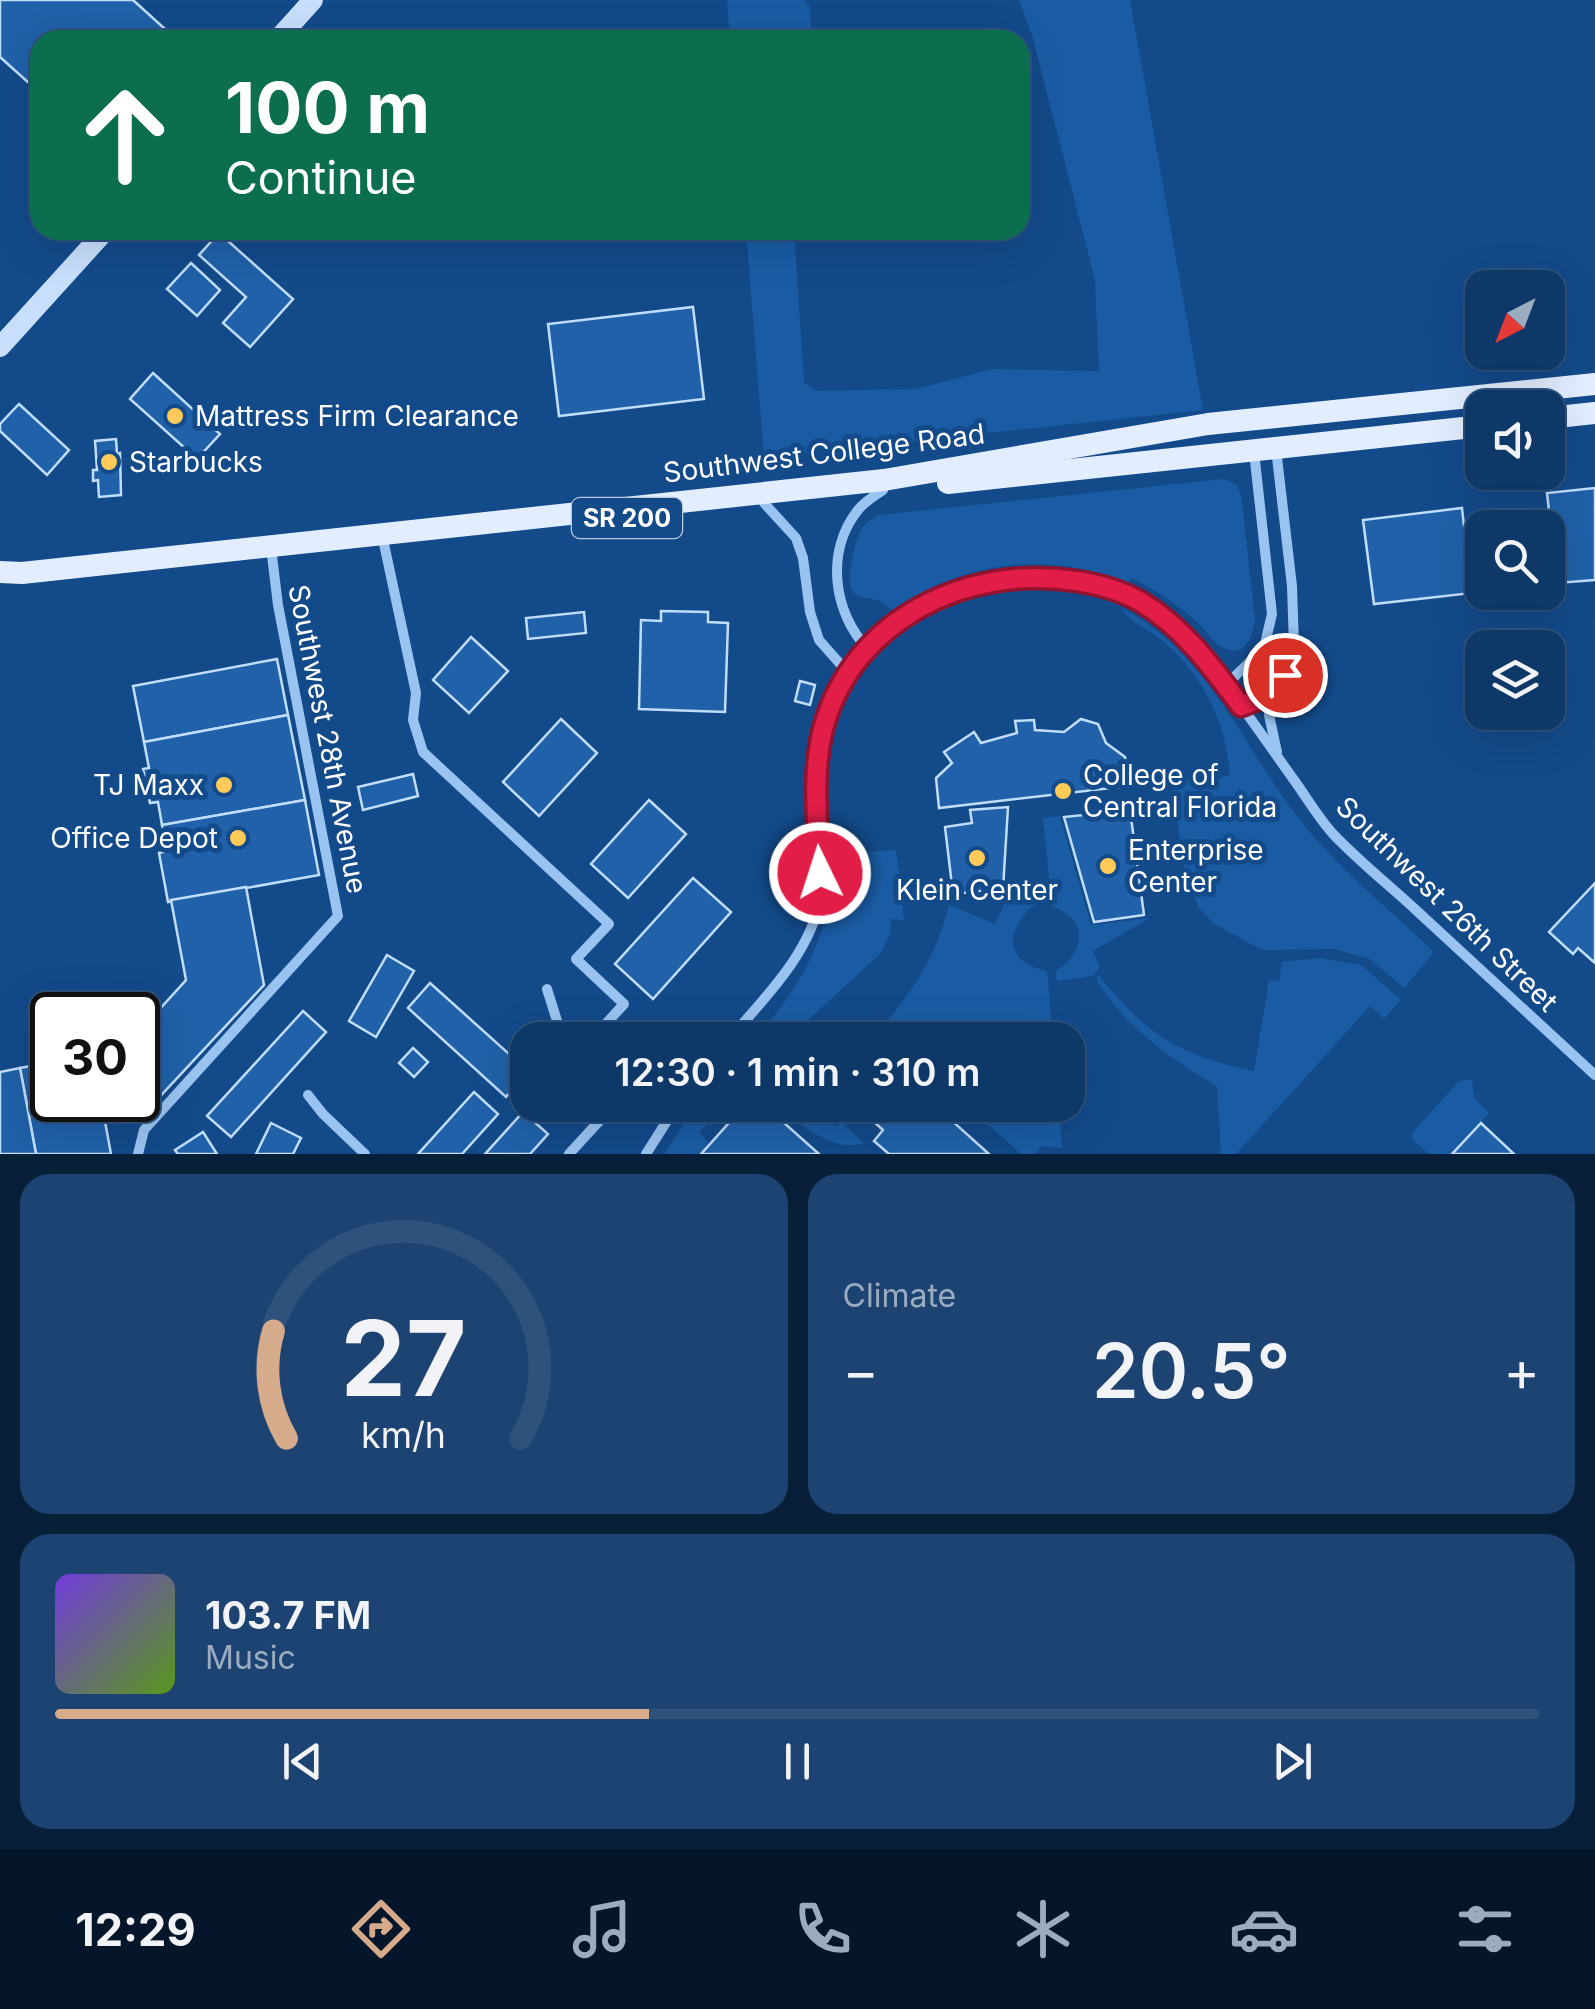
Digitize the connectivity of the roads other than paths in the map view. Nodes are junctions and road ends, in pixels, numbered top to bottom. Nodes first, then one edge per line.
1 (313, 0) edge
2 (286, 30) edge
3 (97, 240) edge
4 (0, 347) edge
5 (1595, 384) edge
6 (1595, 413) edge
7 (1565, 416) edge
8 (1465, 428) edge
9 (1265, 450) junction
10 (883, 490) junction
11 (764, 503) junction
12 (384, 544) junction
13 (272, 556) junction
14 (0, 572) edge
15 (0, 582) edge
16 (1272, 614) junction
17 (1292, 616) junction
18 (868, 649) junction
19 (850, 674) junction
20 (1226, 685) junction
21 (1268, 696) junction
22 (1241, 706) junction
23 (1278, 758) junction
24 (548, 989) dead end
25 (558, 1022) edge
26 (608, 1022) edge
27 (743, 1022) edge
28 (1595, 1075) edge
29 (308, 1095) dead end
30 (598, 1122) edge
31 (666, 1122) edge
32 (138, 1154) edge
33 (365, 1154) edge
34 (569, 1154) edge
35 (646, 1154) edge

1 - 2 main road
3 - 4 main road
5 - 14 main road, Southwest College Road / SR 200
6 - 7 main road
8 - 9 main road, Southwest College Road / SR 200
9 - 10 main road, Southwest College Road / SR 200
9 - 16 street
9 - 17 street
10 - 11 main road, Southwest College Road / SR 200
10 - 18 street
11 - 12 main road, Southwest College Road / SR 200
11 - 19 street
12 - 13 main road, Southwest College Road / SR 200
12 - 26 street
13 - 15 main road, Southwest College Road / SR 200
13 - 32 street, Southwest 28th Avenue
16 - 17 street
16 - 20 street
17 - 21 street
18 - 19 street, Southwest 26th Street
18 - 20 street, Southwest 26th Street
19 - 27 street, Southwest 26th Street
20 - 22 street, Southwest 26th Street
21 - 22 street
21 - 23 street, Southwest 26th Street
22 - 23 street, Southwest 26th Street
23 - 28 street, Southwest 26th Street
24 - 25 street
29 - 33 street
30 - 34 street
31 - 35 street

